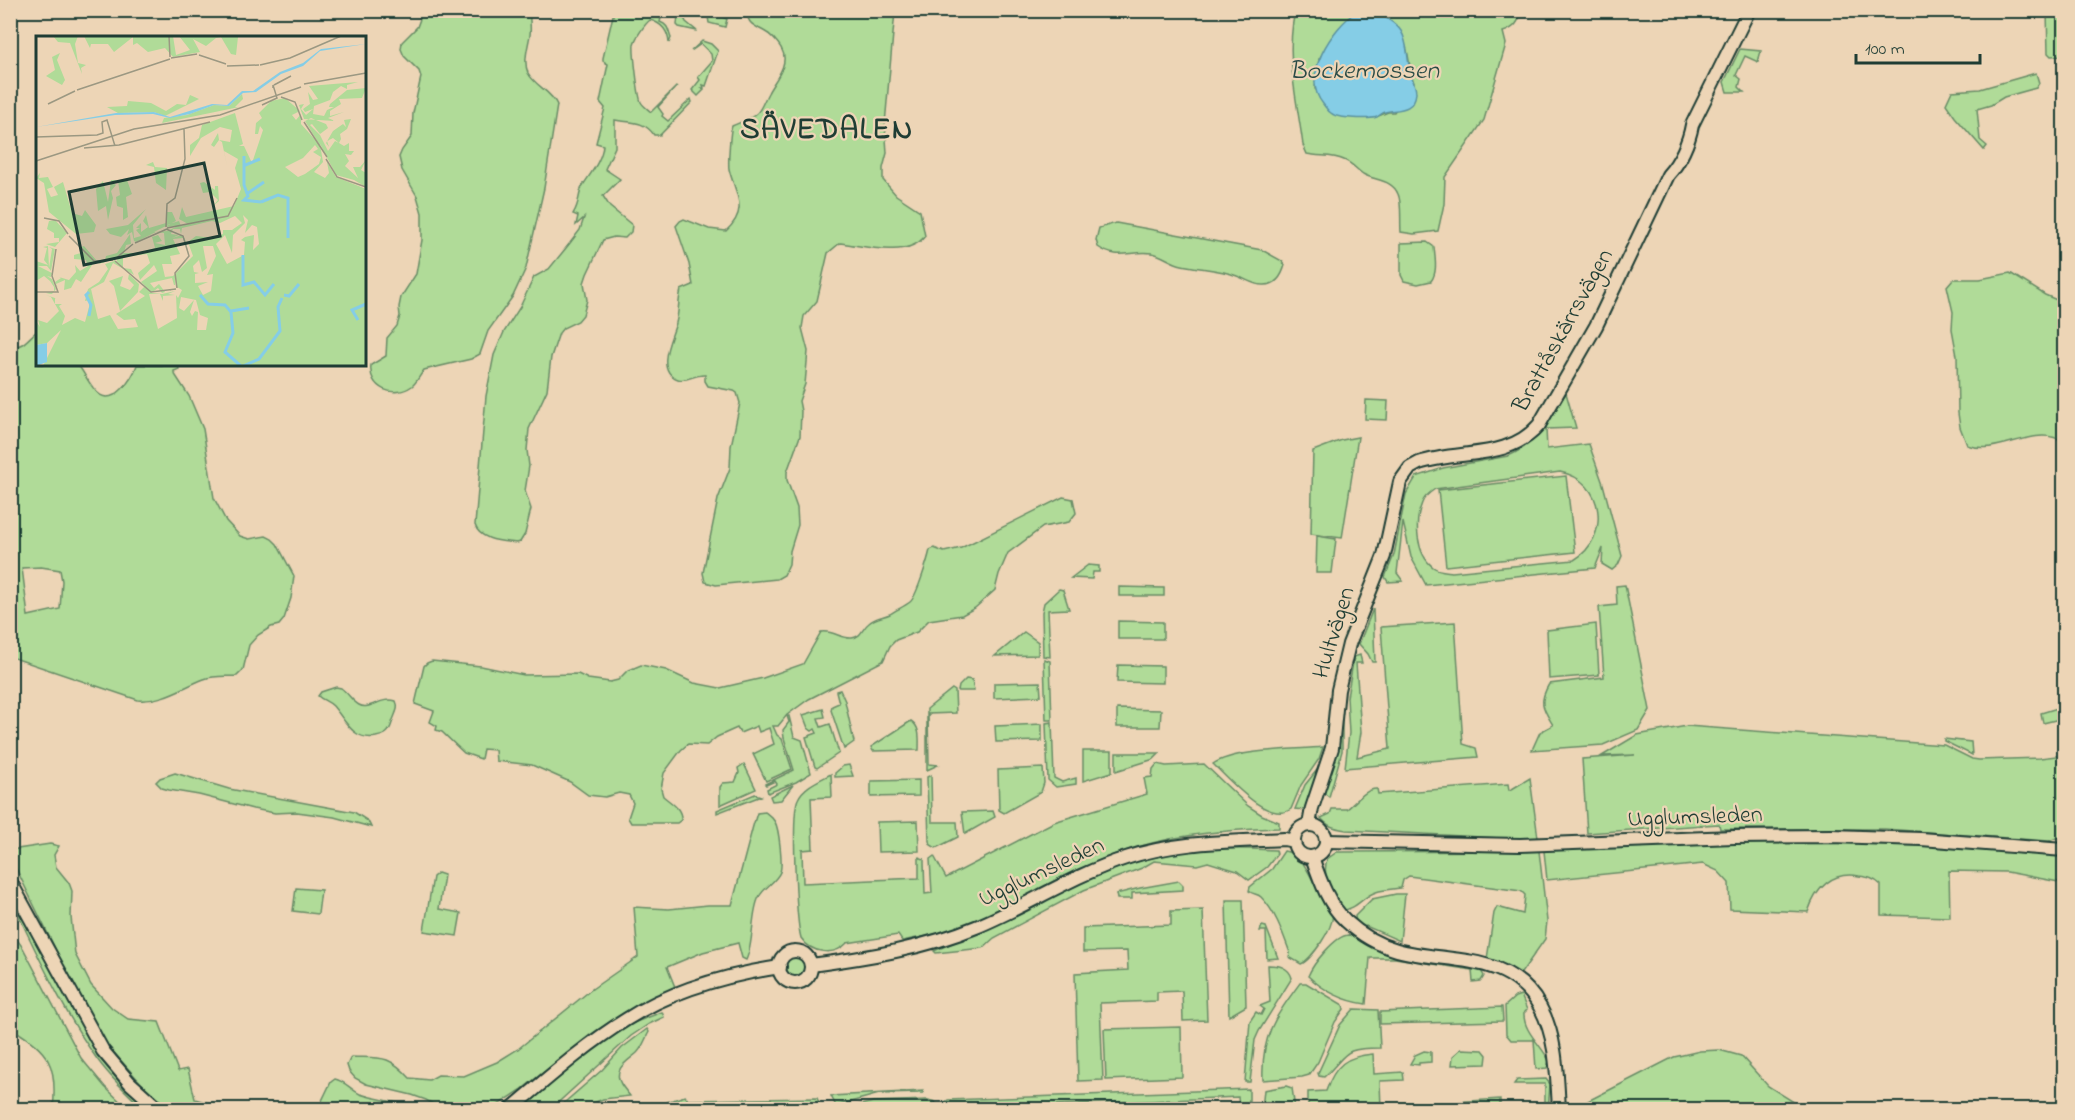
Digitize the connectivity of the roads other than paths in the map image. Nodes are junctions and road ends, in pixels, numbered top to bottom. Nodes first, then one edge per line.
1 (1749, 10) edge
2 (1419, 462) joint
3 (1309, 825) junction
4 (1294, 841) junction
5 (1326, 841) junction
6 (2064, 850) edge
7 (1312, 857) junction
8 (10, 882) edge
9 (811, 965) junction
10 (780, 967) junction
11 (160, 1110) edge
12 (510, 1110) edge
13 (1559, 1110) edge

1 - 2 street, Brattåskärrsvägen
2 - 3 street, Hultvägen
3 - 4 street
3 - 5 street
4 - 7 street
4 - 9 street, Ugglumsleden
5 - 6 street, Ugglumsleden
5 - 7 street
7 - 13 street
8 - 11 street
9 - 10 street
9 - 10 street
10 - 12 street

